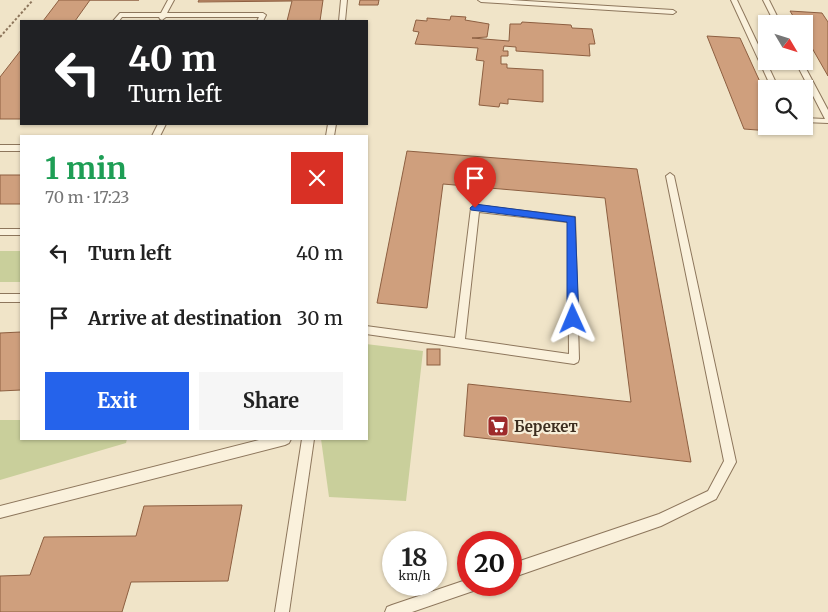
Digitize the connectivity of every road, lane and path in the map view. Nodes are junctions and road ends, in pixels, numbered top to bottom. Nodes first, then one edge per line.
1 (33, 0) edge
2 (171, 0) edge
3 (344, 0) edge
4 (481, 0) edge
5 (734, 0) edge
6 (766, 0) edge
7 (673, 12) dead end
8 (164, 15) junction
9 (774, 15) edge
10 (209, 18) edge
11 (117, 20) edge
12 (161, 20) edge
13 (260, 20) edge
14 (342, 20) edge
15 (0, 37) edge
16 (803, 70) edge
17 (772, 80) edge
18 (828, 119) edge
19 (813, 120) edge
20 (0, 148) edge
21 (20, 148) edge
22 (670, 176) dead end
23 (0, 232) edge
24 (20, 232) edge
25 (0, 298) edge
26 (20, 298) edge
27 (368, 330) edge
28 (459, 344) junction
29 (282, 440) edge
30 (308, 440) edge
31 (0, 512) edge
32 (522, 567) edge
33 (457, 590) edge
34 (282, 612) edge
35 (392, 612) edge

1 - 15 path
2 - 8 lane
3 - 14 lane
4 - 7 lane
5 - 17 lane
6 - 9 lane
8 - 10 lane
8 - 11 lane
8 - 12 lane
10 - 13 lane
16 - 18 lane
18 - 19 lane
20 - 21 lane
22 - 32 lane
23 - 24 lane
25 - 26 lane
27 - 28 lane
28 - 28 lane
29 - 31 lane
30 - 34 lane
33 - 35 lane

